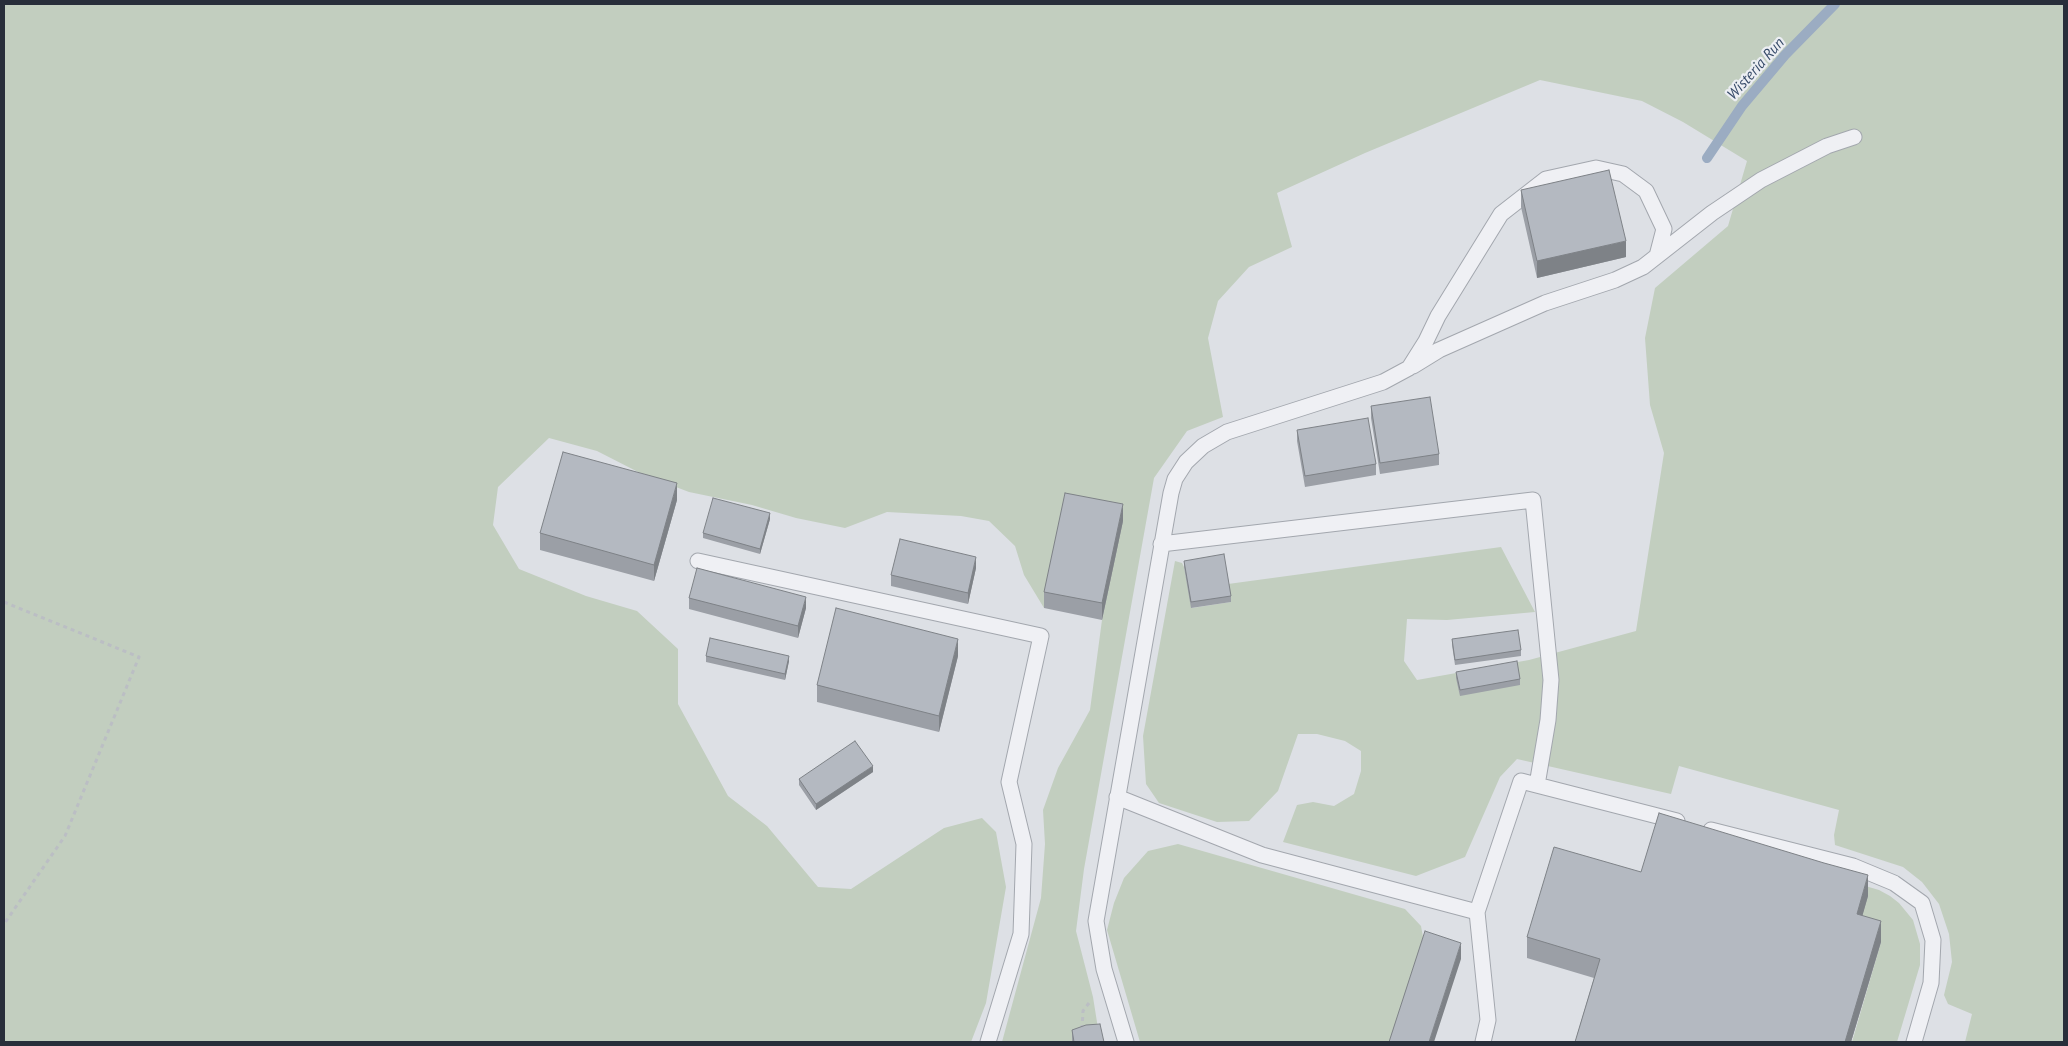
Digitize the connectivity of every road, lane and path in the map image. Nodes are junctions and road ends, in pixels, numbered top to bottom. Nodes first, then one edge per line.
1 (1854, 137) dead end
2 (1657, 256) junction
3 (1409, 368) junction
4 (1162, 544) junction
5 (698, 561) dead end
6 (4, 602) edge
7 (1538, 785) junction
8 (1117, 797) junction
9 (1477, 912) junction
10 (4, 924) edge
11 (988, 1042) edge
12 (1126, 1042) edge
13 (1483, 1042) edge
14 (1914, 1042) edge

1 - 2 lane
2 - 3 lane
2 - 3 lane
3 - 4 lane
4 - 7 lane
4 - 8 lane
5 - 11 lane
6 - 10 path
7 - 9 lane
7 - 14 lane
8 - 9 lane
8 - 12 lane
9 - 13 lane

